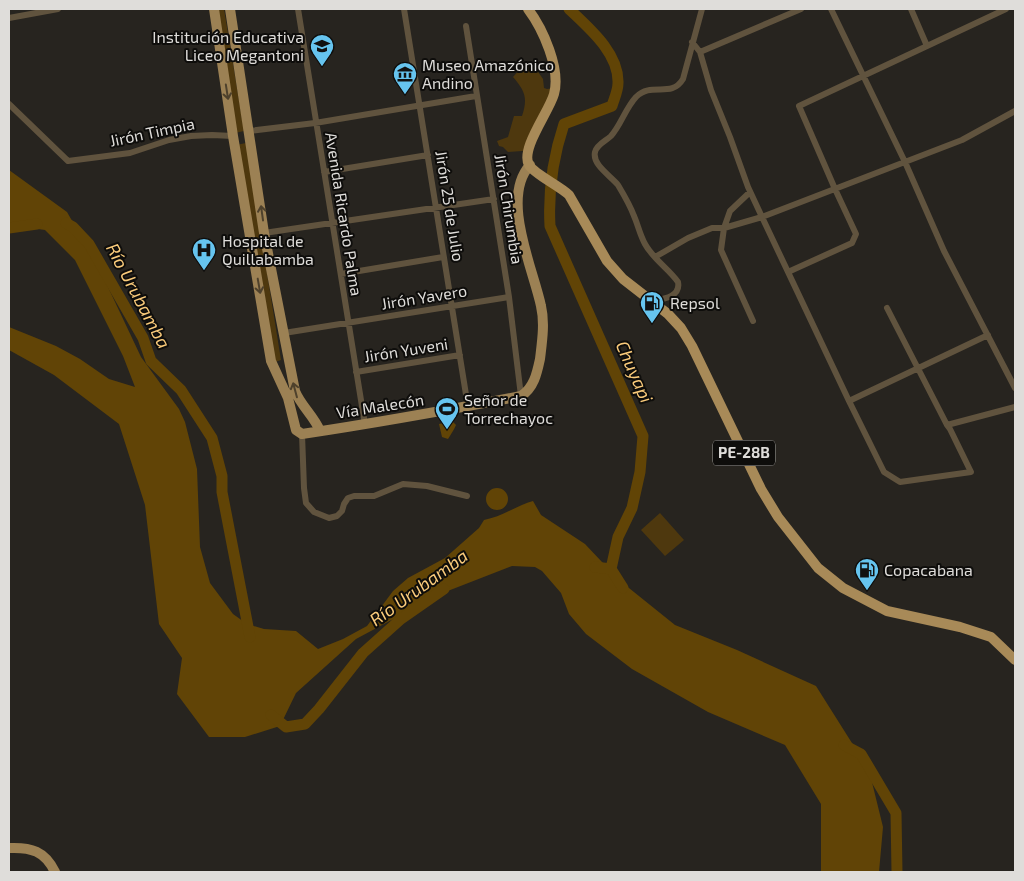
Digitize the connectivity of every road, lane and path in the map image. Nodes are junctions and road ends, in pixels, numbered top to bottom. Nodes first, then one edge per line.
1 (58, 9) edge
2 (214, 9) edge
3 (230, 9) edge
4 (298, 9) edge
5 (404, 9) edge
6 (528, 9) edge
7 (702, 9) edge
8 (801, 9) edge
9 (831, 9) edge
10 (911, 9) edge
11 (1006, 9) edge
12 (9, 18) edge
13 (466, 26) dead end
14 (692, 42) junction
15 (927, 46) junction
16 (700, 52) junction
17 (864, 75) junction
18 (476, 96) junction
19 (9, 104) edge
20 (420, 105) junction
21 (1015, 111) edge
22 (315, 123) junction
23 (249, 131) junction
24 (233, 136) junction
25 (428, 155) junction
26 (905, 162) junction
27 (530, 165) junction
28 (324, 172) junction
29 (834, 189) junction
30 (750, 192) junction
31 (494, 199) junction
32 (435, 207) junction
33 (762, 218) junction
34 (332, 223) junction
35 (724, 228) junction
36 (264, 232) junction
37 (655, 256) junction
38 (443, 257) junction
39 (788, 272) junction
40 (340, 274) junction
41 (509, 297) junction
42 (652, 301) junction
43 (452, 306) junction
44 (887, 308) dead end
45 (753, 321) dead end
46 (348, 322) junction
47 (284, 333) junction
48 (988, 336) junction
49 (460, 355) junction
50 (289, 360) junction
51 (273, 366) junction
52 (919, 368) junction
53 (356, 372) junction
54 (1015, 388) edge
55 (521, 396) junction
56 (848, 401) junction
57 (468, 407) junction
58 (1015, 407) edge
59 (365, 425) junction
60 (947, 425) junction
61 (320, 431) junction
62 (302, 434) junction
63 (467, 496) dead end
64 (1015, 660) edge
65 (9, 848) edge
66 (55, 872) edge

1 - 12 street
2 -> 24 main road
3 - 23 main road
4 - 22 street, Avenida Ricardo Palma
5 - 20 street, Jirón 25 de Julio
6 - 27 highway
7 - 14 street
8 - 16 street
9 - 17 street
10 - 15 street
11 - 15 street
13 - 18 street, Jirón Chirumbia
14 - 16 street
14 - 37 street
15 - 17 street
16 - 30 street
17 - 26 street
17 - 29 street
18 - 20 street
18 - 31 street, Jirón Chirumbia
19 - 24 street, Jirón Timpia
20 - 22 street
20 - 25 street, Jirón 25 de Julio
21 - 26 street
22 - 23 street
22 - 28 street, Avenida Ricardo Palma
36 -> 23 main road
24 -> 51 main road
25 - 28 street
25 - 32 street, Jirón 25 de Julio
26 - 29 street
26 - 48 street
27 - 42 highway, PE-28B
27 - 55 main road
28 - 34 street, Avenida Ricardo Palma
29 - 33 street
29 - 39 street
30 - 33 street
30 - 35 street
31 - 32 street
31 - 41 street, Jirón Chirumbia
32 - 34 street
32 - 38 street, Jirón 25 de Julio
33 - 35 street
33 - 39 street
34 - 36 street
34 - 40 street, Avenida Ricardo Palma
35 - 37 street
35 - 45 street
36 - 47 main road
37 - 42 street
38 - 40 street
38 - 43 street, Jirón 25 de Julio
39 - 56 street
40 - 46 street, Avenida Ricardo Palma
41 - 43 street, Jirón Yavero
41 - 55 street, Jirón Chirumbia
42 - 64 highway, PE-28B
43 - 46 street, Jirón Yavero
43 - 49 street, Jirón 25 de Julio
44 - 52 street
46 - 47 street, Jirón Yavero
46 - 53 street, Avenida Ricardo Palma
47 - 50 main road
48 - 52 street
48 - 54 street
49 - 53 street, Jirón Yuveni
49 - 57 street, Jirón 25 de Julio
50 - 51 main road
61 -> 50 main road
51 - 62 main road
52 - 56 street
52 - 60 street
53 - 59 street, Avenida Ricardo Palma
55 - 57 main road, Vía Malecón
56 - 60 street
57 - 59 main road, Vía Malecón
58 - 60 street
59 - 61 main road, Vía Malecón
61 - 62 main road, Vía Malecón
62 - 63 street
65 - 66 main road

